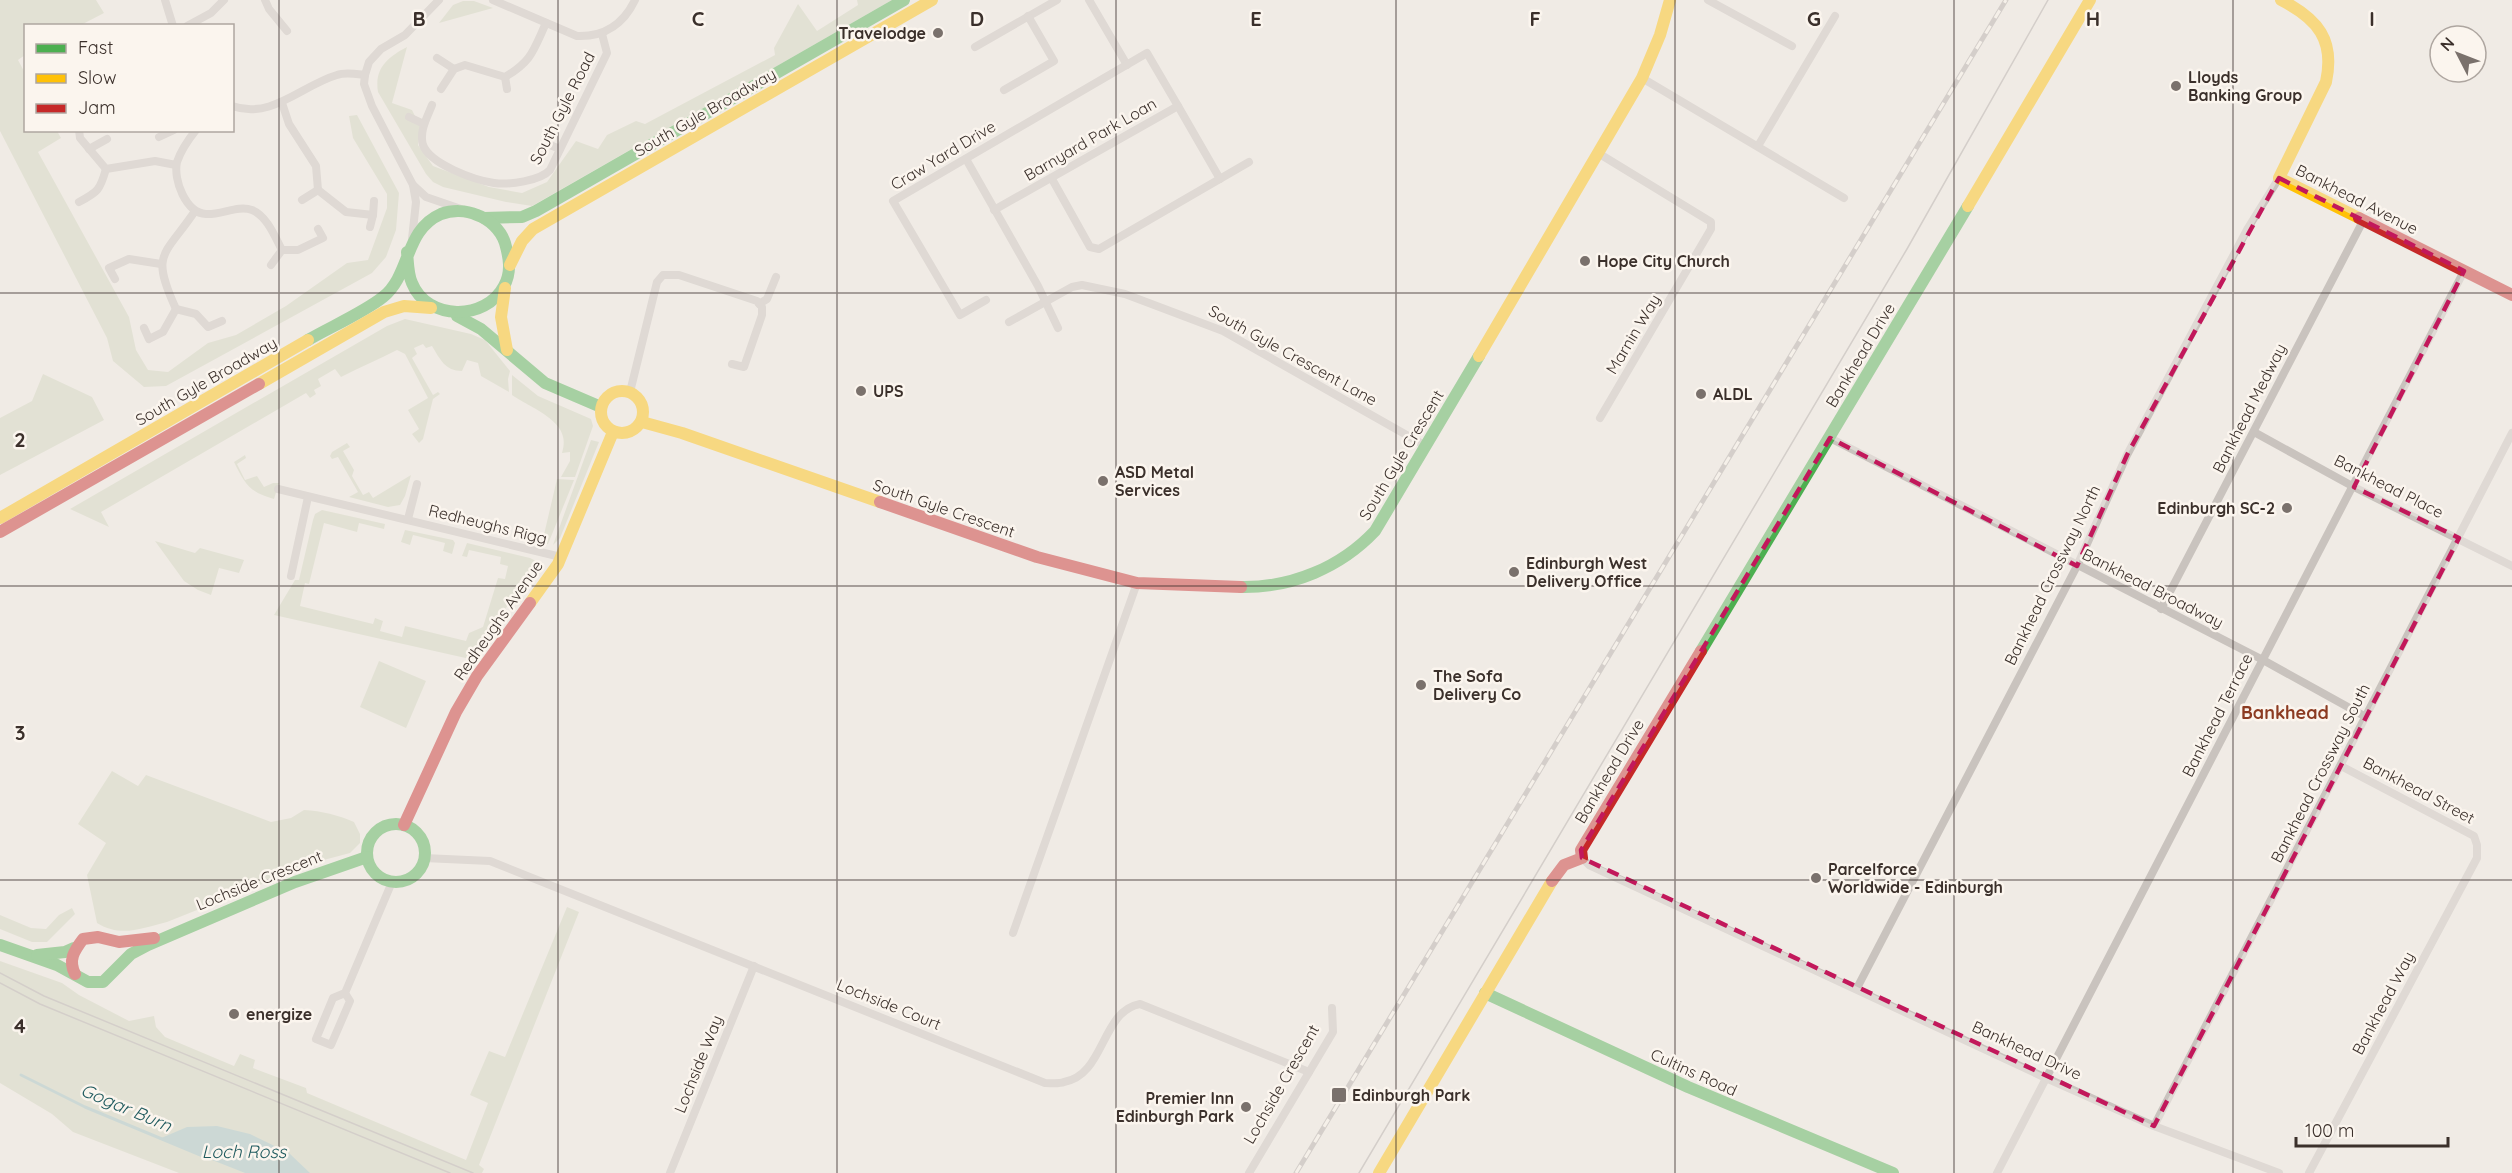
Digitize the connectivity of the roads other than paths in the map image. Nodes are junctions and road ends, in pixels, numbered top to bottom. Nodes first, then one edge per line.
1 (165, 0) edge
2 (224, 0) edge
3 (266, 0) edge
4 (439, 0) edge
5 (493, 0) edge
6 (635, 0) edge
7 (904, 0) edge
8 (932, 0) edge
9 (1057, 0) edge
10 (1089, 0) edge
11 (1670, 0) edge
12 (1708, 0) edge
13 (2081, 0) edge
14 (2090, 0) edge
15 (2281, 0) edge
16 (514, 4) edge
17 (1028, 16) junction
18 (1835, 16) dead end
19 (546, 23) junction
20 (172, 24) edge
21 (191, 24) edge
22 (287, 31) dead end
23 (602, 34) junction
24 (2062, 44) junction
25 (1792, 46) dead end
26 (975, 47) dead end
27 (1147, 53) joint
28 (437, 58) dead end
29 (1127, 65) junction
30 (454, 69) junction
31 (364, 75) junction
32 (505, 77) junction
33 (1642, 78) junction
34 (441, 89) dead end
35 (507, 89) dead end
36 (1004, 90) dead end
37 (282, 103) junction
38 (432, 105) dead end
39 (234, 106) edge
40 (1178, 106) junction
41 (409, 117) dead end
42 (424, 124) junction
43 (79, 132) edge
44 (171, 132) edge
45 (179, 132) edge
46 (194, 132) edge
47 (159, 137) dead end
48 (106, 139) dead end
49 (189, 139) junction
50 (545, 143) dead end
51 (1758, 146) junction
52 (560, 149) junction
53 (89, 150) junction
54 (1598, 153) junction
55 (966, 159) junction
56 (1249, 162) dead end
57 (176, 165) junction
58 (106, 169) junction
59 (2279, 178) junction
60 (1052, 179) junction
61 (1220, 179) junction
62 (414, 185) junction
63 (318, 190) junction
64 (1845, 198) dead end
65 (302, 200) dead end
66 (374, 201) dead end
67 (79, 202) dead end
68 (994, 210) junction
69 (195, 211) junction
70 (467, 212) junction
71 (373, 215) junction
72 (484, 218) junction
73 (2364, 220) junction
74 (370, 227) dead end
75 (318, 228) dead end
76 (409, 246) junction
77 (282, 250) junction
78 (161, 264) junction
79 (272, 265) dead end
80 (510, 266) junction
81 (2464, 272) junction
82 (776, 277) dead end
83 (115, 279) dead end
84 (505, 284) junction
85 (2512, 295) edge
86 (986, 300) dead end
87 (1045, 301) junction
88 (759, 304) junction
89 (432, 308) junction
90 (176, 309) junction
91 (454, 314) junction
92 (222, 321) dead end
93 (1009, 322) dead end
94 (144, 328) dead end
95 (1058, 328) dead end
96 (507, 350) junction
97 (732, 364) dead end
98 (630, 392) junction
99 (601, 406) junction
100 (1600, 418) dead end
101 (642, 422) junction
102 (613, 432) junction
103 (2254, 432) junction
104 (2512, 433) edge
105 (1830, 438) junction
106 (1426, 446) junction
107 (417, 484) dead end
108 (2354, 487) junction
109 (278, 489) dead end
110 (308, 497) junction
111 (0, 518) edge
112 (408, 519) junction
113 (0, 532) edge
114 (2459, 538) junction
115 (561, 557) junction
116 (2076, 566) junction
117 (2512, 566) edge
118 (291, 576) dead end
119 (1137, 583) junction
120 (2161, 609) junction
121 (2263, 660) junction
122 (2366, 717) junction
123 (2341, 766) junction
124 (405, 825) junction
125 (2477, 845) joint
126 (367, 857) junction
127 (424, 858) junction
128 (1582, 858) junction
129 (392, 882) junction
130 (1013, 933) dead end
131 (164, 936) junction
132 (108, 941) junction
133 (0, 945) edge
134 (74, 948) junction
135 (33, 955) junction
136 (117, 965) junction
137 (754, 966) junction
138 (75, 974) junction
139 (1857, 988) junction
140 (345, 993) junction
141 (1485, 993) junction
142 (1332, 1008) dead end
143 (1309, 1072) junction
144 (2046, 1078) junction
145 (2154, 1125) junction
146 (670, 1173) edge
147 (1249, 1173) edge
148 (1379, 1173) edge
149 (1893, 1173) edge
150 (1997, 1173) edge
151 (2279, 1173) edge
152 (2309, 1173) edge

1 - 20 street
2 - 21 street
3 - 22 street
4 - 31 street
5 - 16 street
6 - 23 street, South Gyle Road
7 - 72 street, South Gyle Broadway
8 - 80 street, South Gyle Broadway
9 - 17 street
10 - 29 street
11 - 33 street, South Gyle Crescent
12 - 25 street
13 - 24 street, Bankhead Drive
14 - 24 street, Bankhead Drive
15 - 59 street, Bankhead Avenue
16 - 19 street
17 - 26 street
17 - 36 street
18 - 51 street
19 - 23 street
19 - 32 street
23 - 52 street, South Gyle Road
24 - 105 street, Bankhead Drive
27 - 29 street, Craw Yard Drive
27 - 40 street, Barnyard Park Loan
28 - 30 street
29 - 55 street, Craw Yard Drive
30 - 32 street
30 - 34 street
31 - 37 street
31 - 62 street
32 - 35 street
33 - 51 street
33 - 54 street, South Gyle Crescent
37 - 39 street
37 - 63 street
38 - 42 street, South Gyle Road
40 - 60 street, Barnyard Park Loan
40 - 61 street
41 - 42 street
42 - 52 street, South Gyle Road
43 - 53 street
44 - 47 street
45 - 49 street
46 - 49 street
48 - 53 street
49 - 57 street
50 - 52 street
51 - 64 street
53 - 58 street
54 - 100 street, Marnin Way
54 - 106 street, South Gyle Crescent
55 - 68 street
55 - 86 street, Craw Yard Drive
56 - 61 street
57 - 58 street
57 - 69 street
58 - 67 street
59 - 73 street, Bankhead Avenue
59 - 116 street, Bankhead Crossway North
60 - 61 street
60 - 68 street, Barnyard Park Loan
62 - 70 street
62 - 76 street
63 - 65 street
63 - 71 street
66 - 71 street
68 - 87 street
69 - 77 street
69 - 78 street
70 - 72 street, South Gyle Broadway
70 - 76 street, South Gyle Broadway
71 - 74 street
72 - 80 street, South Gyle Broadway
73 - 81 street, Bankhead Avenue
73 - 103 street, Bankhead Medway
75 - 77 street
76 - 89 street
76 - 111 street, South Gyle Broadway
77 - 79 street
78 - 83 street
78 - 90 street
80 - 84 street, South Gyle Broadway
81 - 85 street, Bankhead Avenue
81 - 108 street, Bankhead Terrace
82 - 88 street
84 - 91 street, South Gyle Broadway
84 - 96 street
87 - 93 street, South Gyle Crescent Lane
87 - 95 street
87 - 106 street, South Gyle Crescent Lane
88 - 97 street
88 - 98 street
89 - 91 street, South Gyle Broadway
89 - 113 street, South Gyle Broadway
90 - 92 street
90 - 94 street
91 - 96 street
96 - 99 street
98 - 99 street
98 - 101 street
99 - 102 street
101 - 102 street
101 - 119 street, South Gyle Crescent
102 - 115 street, Redheughs Avenue
103 - 108 street, Bankhead Place
103 - 120 street, Bankhead Medway
104 - 114 street, Bankhead Crossway South
105 - 116 street, Bankhead Broadway
105 - 128 street, Bankhead Drive
106 - 119 street, South Gyle Crescent
107 - 112 street, Redheughs Rigg
108 - 114 street, Bankhead Place
108 - 121 street, Bankhead Terrace
109 - 110 street, Redheughs Rigg
110 - 112 street, Redheughs Rigg
110 - 118 street
112 - 115 street, Redheughs Rigg
114 - 117 street, Bankhead Place
114 - 122 street, Bankhead Crossway South
115 - 124 street, Redheughs Avenue
116 - 120 street, Bankhead Broadway
116 - 139 street, Bankhead Crossway North
119 - 130 street
120 - 121 street, Bankhead Broadway
121 - 122 street, Bankhead Broadway
121 - 144 street, Bankhead Terrace
122 - 123 street, Bankhead Crossway South
123 - 125 street, Bankhead Street
123 - 145 street, Bankhead Crossway South
124 - 126 street
124 - 127 street
125 - 152 street, Bankhead Way
126 - 129 street
126 - 131 street, Lochside Crescent
127 - 129 street
127 - 137 street, Lochside Court
128 - 139 street, Bankhead Drive
128 - 141 street
129 - 140 street
131 - 132 street, Lochside Crescent
131 - 136 street, Lochside Crescent
132 - 134 street, Lochside Crescent
132 - 136 street
133 - 135 street, Lochside Crescent
134 - 135 street, Lochside Crescent
134 - 138 street
135 - 138 street, Lochside Crescent
136 - 138 street, Lochside Crescent
137 - 143 street, Lochside Court
137 - 146 street, Lochside Way
139 - 144 street, Bankhead Drive
140 - 140 street
141 - 148 street
141 - 149 street, Cultins Road
142 - 143 street, Lochside Crescent
143 - 147 street, Lochside Crescent
144 - 145 street, Bankhead Drive
144 - 150 street, Bankhead Terrace
145 - 151 street, Bankhead Drive

